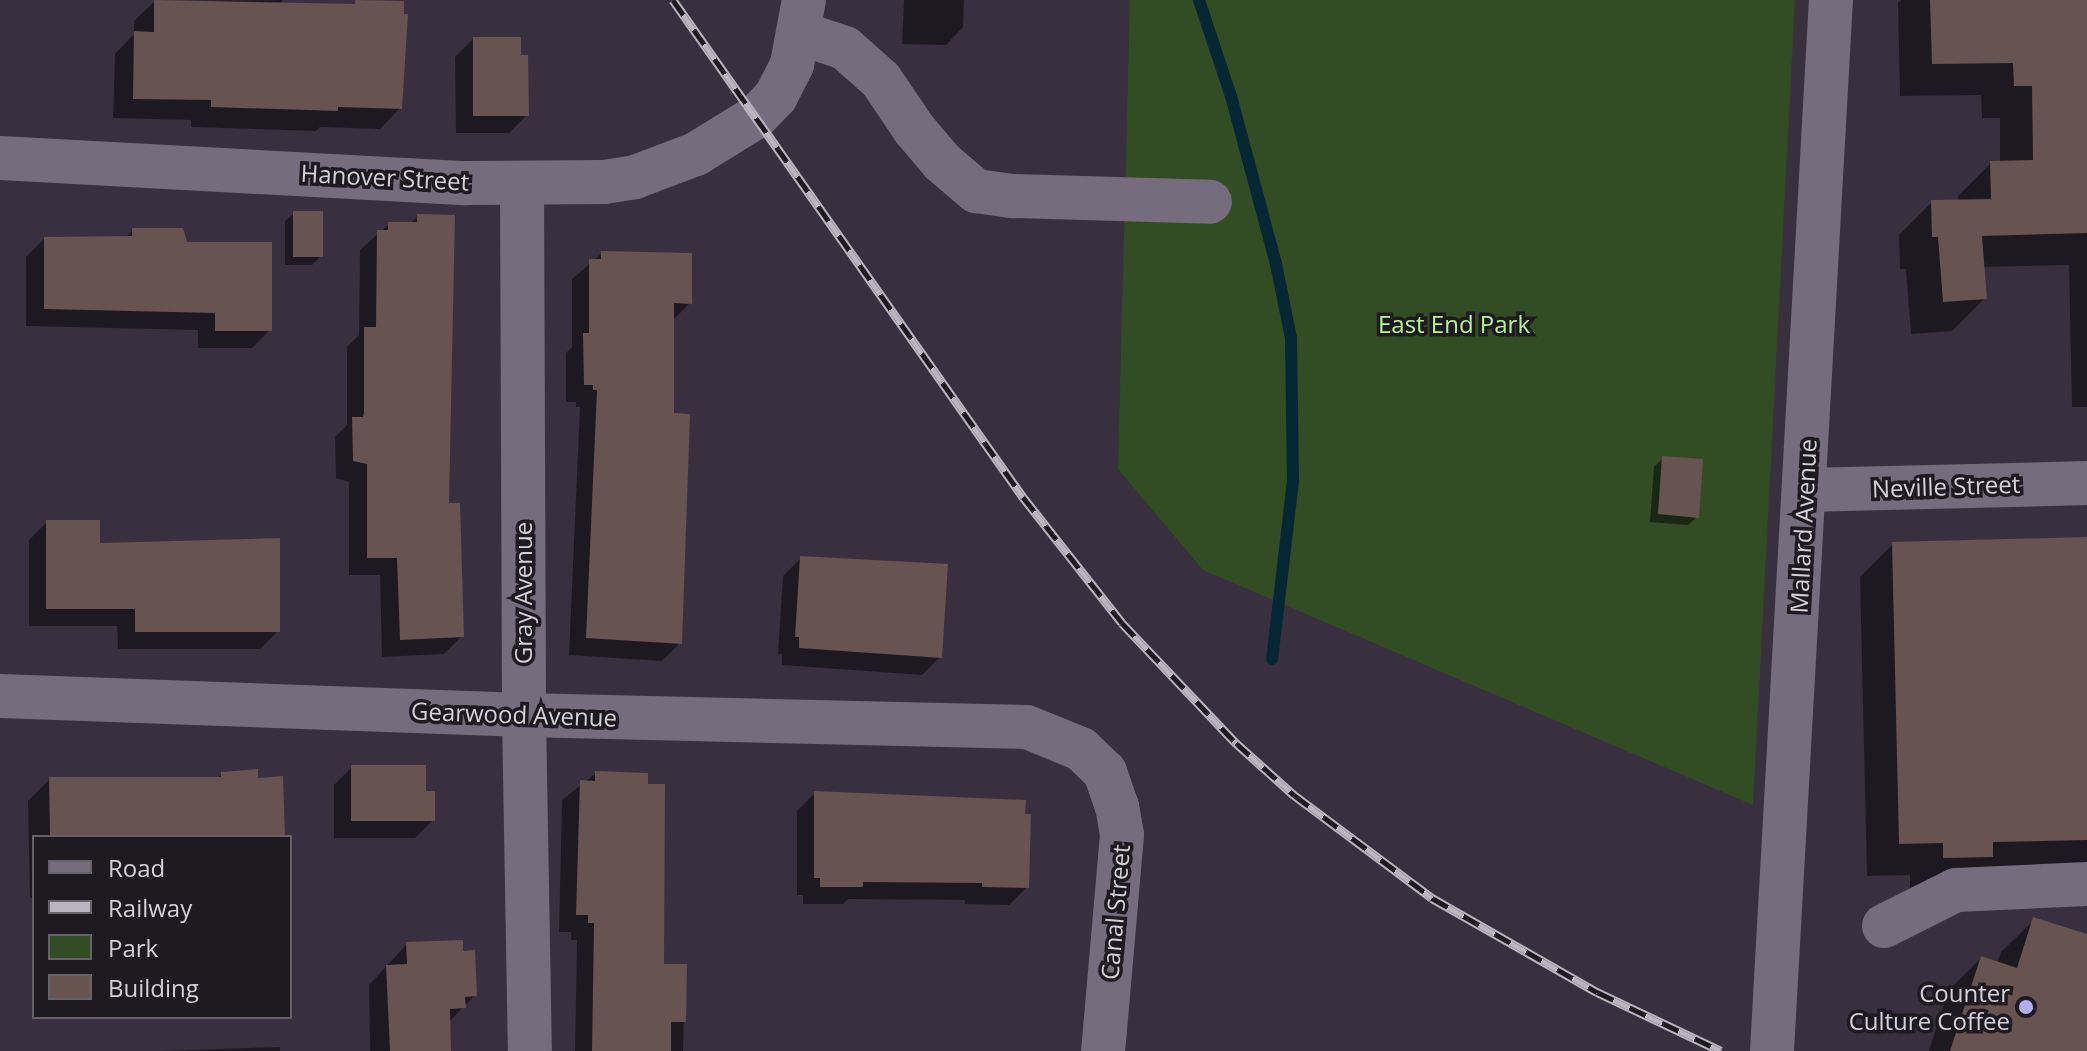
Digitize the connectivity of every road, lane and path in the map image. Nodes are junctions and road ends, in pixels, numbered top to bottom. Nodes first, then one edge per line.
1 (1831, 0) edge
2 (802, 16) edge
3 (0, 158) edge
4 (522, 183) junction
5 (1210, 202) dead end
6 (2087, 483) edge
7 (1805, 490) junction
8 (0, 696) edge
9 (524, 715) junction
10 (1027, 727) joint
11 (2087, 884) edge
12 (1884, 926) dead end
13 (530, 1051) edge
14 (1103, 1051) edge
15 (1772, 1051) edge

1 - 7 street, Mallard Avenue
2 - 4 street, Hanover Street
2 - 5 street
3 - 4 street, Hanover Street
4 - 9 street, Gray Avenue
6 - 7 street, Neville Street
7 - 15 street, Mallard Avenue
8 - 9 street, Gearwood Avenue
9 - 10 street, Gearwood Avenue
9 - 13 street, Gray Avenue
10 - 14 street, Canal Street
11 - 12 street

